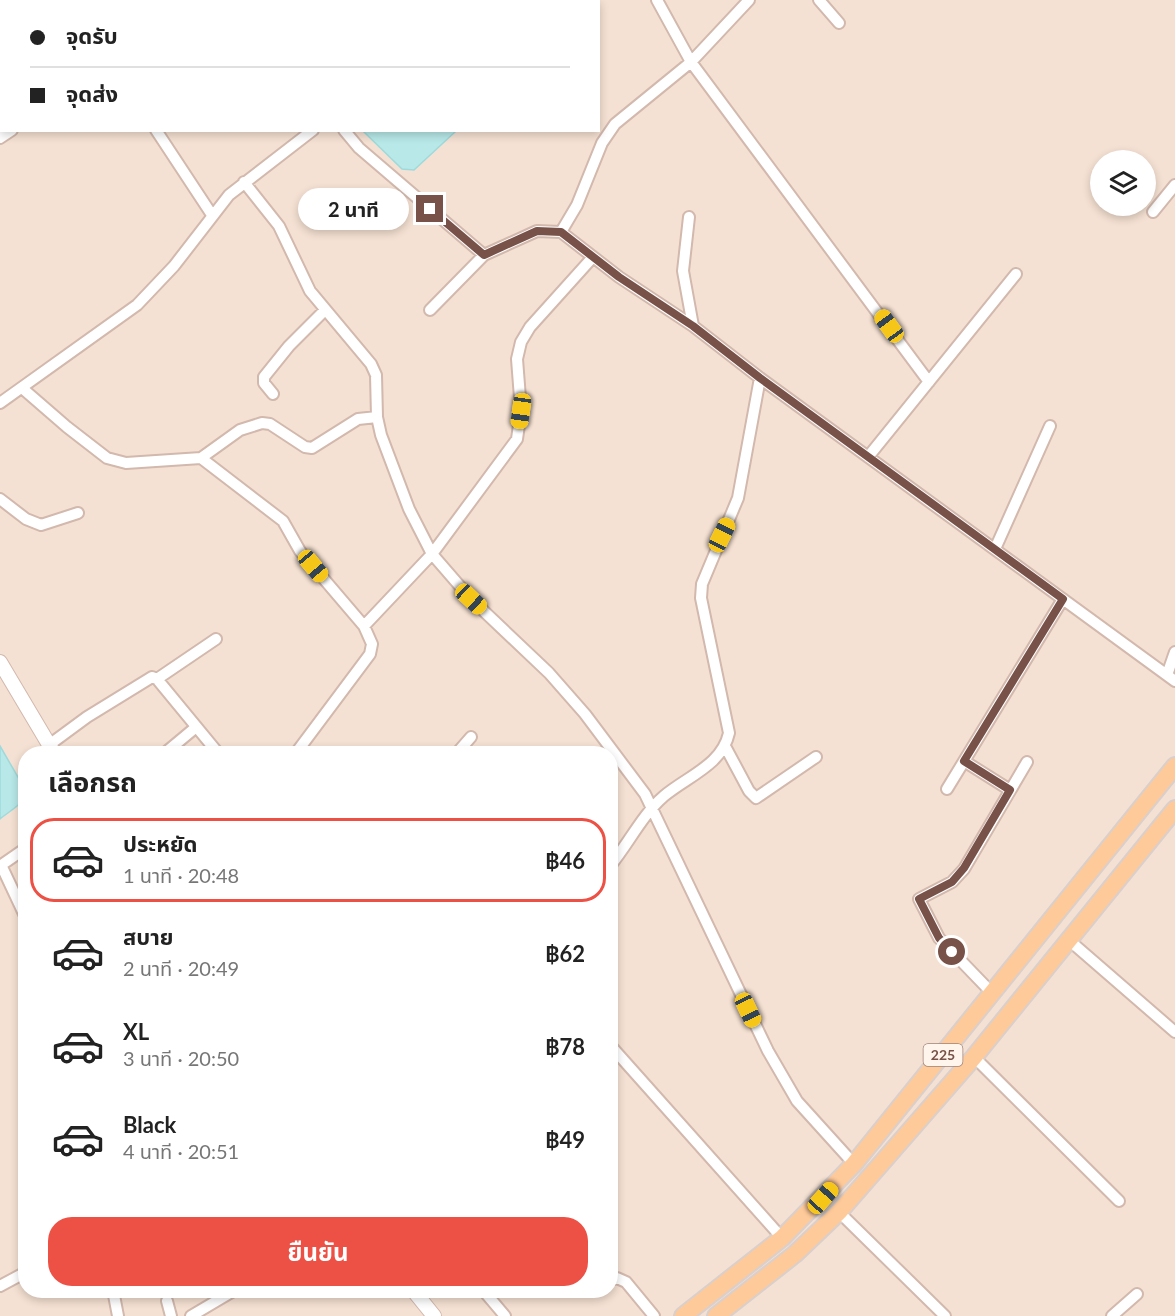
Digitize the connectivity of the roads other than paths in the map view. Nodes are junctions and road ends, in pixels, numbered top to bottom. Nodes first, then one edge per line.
1 (657, 0) edge
2 (749, 0) edge
3 (819, 0) edge
4 (839, 23) dead end
5 (691, 62) junction
6 (157, 132) edge
7 (310, 132) edge
8 (346, 132) edge
9 (244, 182) junction
10 (1175, 185) edge
11 (1156, 208) edge
12 (212, 215) junction
13 (689, 217) dead end
14 (561, 232) junction
15 (484, 255) junction
16 (593, 257) junction
17 (1016, 274) dead end
18 (325, 310) junction
19 (430, 310) dead end
20 (693, 326) junction
21 (760, 378) junction
22 (929, 382) junction
23 (22, 388) junction
24 (273, 394) dead end
25 (0, 403) edge
26 (377, 417) junction
27 (1050, 426) dead end
28 (868, 457) junction
29 (201, 458) junction
30 (0, 500) edge
31 (78, 513) dead end
32 (995, 549) junction
33 (432, 554) junction
34 (1063, 599) junction
35 (364, 626) junction
36 (216, 639) dead end
37 (1175, 652) edge
38 (0, 662) edge
39 (157, 678) junction
40 (1171, 678) edge
41 (195, 728) junction
42 (471, 737) dead end
43 (50, 746) edge
44 (55, 746) edge
45 (173, 746) edge
46 (212, 746) edge
47 (302, 746) edge
48 (463, 746) edge
49 (608, 746) edge
50 (726, 748) junction
51 (816, 757) dead end
52 (618, 760) edge
53 (964, 761) junction
54 (1027, 762) dead end
55 (1175, 766) edge
56 (947, 789) dead end
57 (1010, 790) junction
58 (652, 807) junction
59 (1175, 809) edge
60 (18, 854) edge
61 (618, 855) edge
62 (0, 866) edge
63 (18, 902) edge
64 (1070, 941) junction
65 (992, 993) junction
66 (1175, 1032) edge
67 (618, 1053) edge
68 (974, 1057) junction
69 (854, 1164) junction
70 (1119, 1201) dead end
71 (839, 1212) junction
72 (782, 1238) junction
73 (18, 1276) edge
74 (618, 1278) edge
75 (0, 1286) edge
76 (1137, 1294) dead end
77 (115, 1298) edge
78 (221, 1298) edge
79 (419, 1298) edge
80 (490, 1298) edge
81 (167, 1300) dead end
82 (118, 1316) edge
83 (171, 1316) edge
84 (191, 1316) edge
85 (434, 1316) edge
86 (505, 1316) edge
87 (654, 1316) edge
88 (683, 1316) edge
89 (716, 1316) edge
90 (945, 1316) edge
91 (1112, 1316) edge

1 - 5 street
2 - 5 street
3 - 4 street
5 - 14 street
5 - 22 street
6 - 12 street
7 - 9 street
8 - 15 street
9 - 12 street
9 - 18 street
10 - 11 street
12 - 23 street
13 - 20 street
14 - 15 street
14 - 16 street
15 - 19 street
16 - 20 street
16 - 33 street
17 - 22 street
18 - 24 street
18 - 26 street
20 - 21 street
21 - 28 street
21 - 50 street
22 - 28 street
23 - 25 street
23 - 29 street
26 - 29 street
26 - 33 street
27 - 32 street
28 - 32 street
29 - 35 street
30 - 31 street
32 - 34 street
33 - 35 street
33 - 49 street
34 - 40 street
34 - 53 street
35 - 47 street
36 - 39 street
37 - 40 street
38 - 43 street
39 - 41 street
39 - 44 street
41 - 45 street
41 - 46 street
42 - 48 street
50 - 51 street
50 - 58 street
52 - 58 street
53 - 56 street
53 - 57 street
54 - 57 street
55 - 65 main road, 225
57 - 65 street
58 - 61 street
58 - 69 street
59 - 64 main road, 225
60 - 62 street
62 - 63 street
64 - 66 street
64 - 68 main road, 225
65 - 69 main road, 225
67 - 72 street
68 - 70 street
68 - 71 main road, 225
69 - 72 main road, 225
71 - 89 main road, 225
71 - 90 street
72 - 88 main road, 225
73 - 75 street
74 - 87 street
76 - 91 street
77 - 82 street
78 - 84 street
79 - 85 street
80 - 86 street
81 - 83 street

